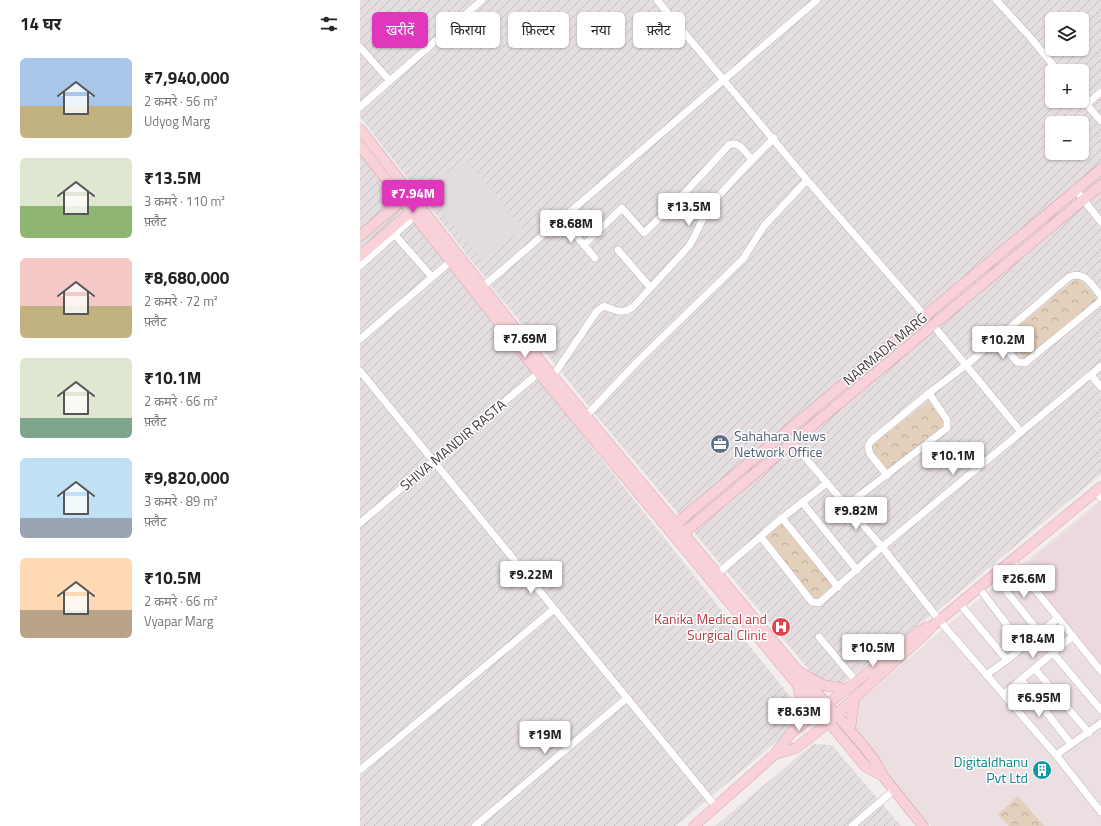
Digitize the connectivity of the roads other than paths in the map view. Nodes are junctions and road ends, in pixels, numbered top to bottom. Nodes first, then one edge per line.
1 (482, 0) edge
2 (657, 0) edge
3 (817, 0) edge
4 (996, 0) edge
5 (360, 47) edge
6 (1052, 64) edge
7 (724, 79) junction
8 (390, 81) junction
9 (1101, 92) edge
10 (1089, 99) edge
11 (360, 107) edge
12 (1089, 108) edge
13 (1101, 121) edge
14 (360, 129) edge
15 (774, 138) junction
16 (360, 146) edge
17 (752, 160) junction
18 (1101, 169) edge
19 (808, 180) junction
20 (1101, 185) edge
21 (1076, 190) junction
22 (410, 193) junction
23 (401, 200) junction
24 (1083, 200) junction
25 (415, 211) junction
26 (562, 219) junction
27 (1101, 222) edge
28 (394, 235) junction
29 (360, 236) edge
30 (584, 245) junction
31 (618, 250) dead end
32 (360, 256) edge
33 (595, 258) dead end
34 (451, 261) junction
35 (360, 266) edge
36 (432, 277) junction
37 (650, 287) junction
38 (479, 289) junction
39 (1101, 296) edge
40 (1101, 301) edge
41 (925, 316) junction
42 (933, 325) junction
43 (998, 338) junction
44 (360, 339) edge
45 (966, 365) junction
46 (1101, 366) edge
47 (542, 370) junction
48 (360, 371) edge
49 (1091, 375) junction
50 (553, 376) junction
51 (1101, 387) edge
52 (929, 392) junction
53 (586, 416) junction
54 (1021, 432) junction
55 (784, 433) junction
56 (792, 443) junction
57 (434, 462) junction
58 (887, 475) junction
59 (827, 483) junction
60 (1099, 492) edge
61 (802, 502) junction
62 (846, 506) junction
63 (782, 518) junction
64 (360, 523) edge
65 (673, 526) junction
66 (680, 536) junction
67 (761, 538) junction
68 (882, 548) junction
69 (1012, 561) junction
70 (857, 570) junction
71 (717, 574) junction
72 (994, 576) junction
73 (838, 587) junction
74 (979, 588) junction
75 (960, 604) junction
76 (554, 609) junction
77 (1058, 618) junction
78 (935, 623) junction
79 (1040, 633) junction
80 (1073, 636) junction
81 (819, 637) dead end
82 (1024, 647) junction
83 (1053, 653) junction
84 (1007, 660) junction
85 (1036, 669) junction
86 (798, 671) junction
87 (1101, 671) edge
88 (986, 675) junction
89 (856, 681) junction
90 (1022, 681) junction
91 (797, 684) junction
92 (846, 689) junction
93 (1004, 694) junction
94 (627, 698) junction
95 (854, 700) junction
96 (824, 708) junction
97 (1101, 710) edge
98 (837, 715) junction
99 (829, 722) junction
100 (1101, 723) edge
101 (801, 726) junction
102 (850, 730) junction
103 (818, 731) junction
104 (1089, 733) junction
105 (842, 738) junction
106 (1072, 744) junction
107 (775, 754) junction
108 (1056, 755) junction
109 (360, 770) edge
110 (883, 776) junction
111 (894, 790) junction
112 (716, 807) junction
113 (1101, 811) edge
114 (475, 826) edge
115 (694, 826) edge
116 (852, 826) edge
117 (923, 826) edge

1 - 8 street
2 - 7 street
3 - 7 street
4 - 6 street
5 - 8 street
7 - 15 street
7 - 26 street
8 - 11 street
9 - 10 street
12 - 13 street
14 - 22 street
15 - 17 street
15 - 19 street
16 - 23 street
17 - 30 street
17 - 37 street
18 - 21 street, NARMADA MARG
19 - 41 street
19 - 53 street
20 - 24 street, NARMADA MARG
21 - 24 street
21 - 41 street, NARMADA MARG
22 - 23 street
22 - 25 street
23 - 25 street
23 - 29 street
24 - 27 street
24 - 42 street, NARMADA MARG
25 - 28 street
25 - 32 street
25 - 34 street
25 - 38 street
26 - 30 street
26 - 38 street
28 - 35 street
28 - 36 street
30 - 33 street
31 - 37 street
34 - 36 street
34 - 38 street
36 - 44 street
37 - 50 street
38 - 47 street
39 - 43 street
40 - 43 street
41 - 55 street, NARMADA MARG
42 - 45 street
42 - 56 street, NARMADA MARG
43 - 45 street
45 - 52 street
45 - 54 street
46 - 49 street
47 - 50 street
47 - 57 street, SHIVA MANDIR RASTA
47 - 65 street
48 - 57 street
49 - 51 street
49 - 54 street
50 - 53 street
52 - 58 street
52 - 58 street
53 - 65 street
54 - 68 street
55 - 56 street
55 - 65 street, NARMADA MARG
56 - 59 street
56 - 66 street, NARMADA MARG
57 - 64 street, SHIVA MANDIR RASTA
57 - 76 street
58 - 62 street
59 - 61 street
59 - 62 street
60 - 69 street
61 - 63 street
61 - 70 street
62 - 68 street
63 - 67 street
63 - 73 street
65 - 66 street
66 - 71 street
66 - 91 street
67 - 71 street
67 - 73 street
68 - 70 street
68 - 78 street
69 - 72 street
69 - 77 street
70 - 73 street
71 - 86 street
72 - 74 street
72 - 79 street
74 - 75 street
74 - 82 street
75 - 78 street
75 - 84 street
76 - 94 street
76 - 109 street
77 - 79 street
77 - 80 street
78 - 88 street
78 - 89 street
78 - 95 street
79 - 82 street
80 - 83 street
80 - 87 street
81 - 89 street
82 - 84 street
83 - 85 street
83 - 97 street
84 - 88 street
85 - 90 street
85 - 104 street
86 - 92 street
86 - 96 street
88 - 93 street
89 - 92 street
90 - 93 street
90 - 106 street
91 - 96 street
91 - 101 street
92 - 96 street
93 - 108 street
94 - 112 street
94 - 114 street
95 - 98 street
95 - 102 street
96 - 98 street
96 - 99 street
96 - 101 street
98 - 99 street
98 - 102 street
99 - 103 street
99 - 105 street
100 - 104 street
101 - 107 street
102 - 110 street
103 - 105 street
103 - 107 street
104 - 106 street
105 - 110 street
106 - 108 street
107 - 112 street
108 - 113 street
110 - 111 street
111 - 116 street
111 - 117 street
112 - 115 street

